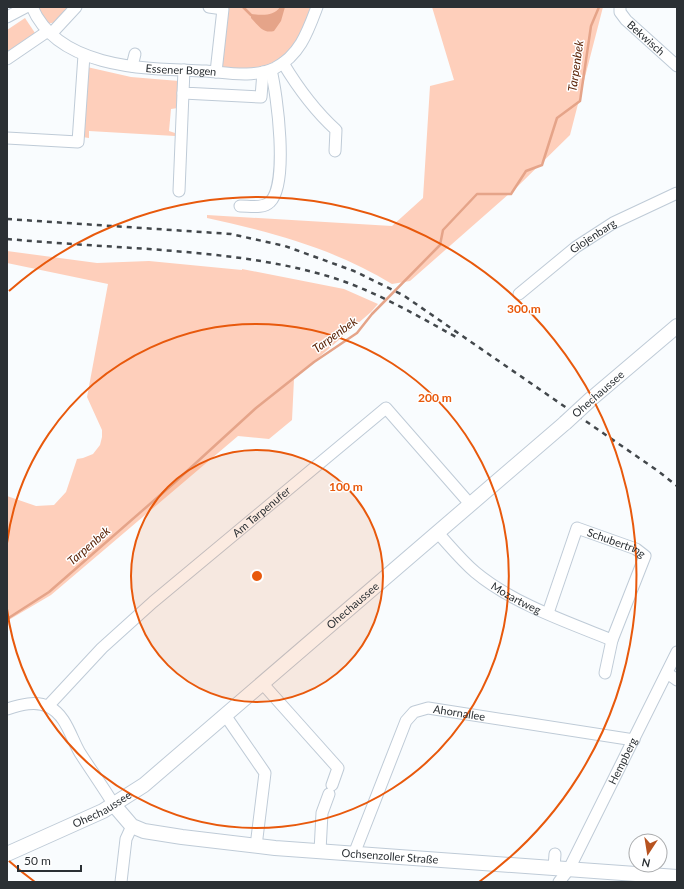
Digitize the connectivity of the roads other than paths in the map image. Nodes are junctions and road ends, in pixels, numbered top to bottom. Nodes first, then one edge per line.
1 (22, 7) edge
2 (26, 7) edge
3 (32, 7) edge
4 (76, 7) edge
5 (209, 7) edge
6 (317, 7) edge
7 (620, 7) edge
8 (7, 12) edge
9 (7, 17) edge
10 (50, 33) junction
11 (135, 54) dead end
12 (84, 55) junction
13 (7, 59) edge
14 (283, 63) junction
15 (132, 66) junction
16 (677, 66) edge
17 (184, 70) junction
18 (267, 71) junction
19 (216, 72) junction
20 (183, 93) junction
21 (7, 138) edge
22 (335, 151) dead end
23 (179, 191) dead end
24 (677, 193) edge
25 (240, 206) dead end
26 (519, 294) dead end
27 (677, 326) edge
28 (470, 504) junction
29 (437, 532) junction
30 (548, 613) junction
31 (612, 640) junction
32 (677, 652) edge
33 (605, 673) dead end
34 (667, 673) junction
35 (677, 680) edge
36 (262, 683) junction
37 (48, 706) junction
38 (7, 709) edge
39 (225, 715) junction
40 (634, 740) junction
41 (114, 805) junction
42 (132, 826) junction
43 (256, 846) junction
44 (320, 851) junction
45 (7, 854) edge
46 (354, 854) junction
47 (569, 869) junction
48 (677, 877) edge
49 (121, 882) edge
50 (559, 882) edge

1 - 8 street
2 - 9 street
3 - 10 street, Essener Bogen
4 - 10 street
5 - 19 street
6 - 14 street, Essener Bogen
7 - 16 street, Bekwisch
10 - 12 street, Essener Bogen
10 - 13 street
11 - 15 street
12 - 15 street, Essener Bogen
12 - 21 street
14 - 18 street, Essener Bogen
14 - 22 street
15 - 17 street, Essener Bogen
17 - 19 street, Essener Bogen
17 - 20 street
18 - 19 street, Essener Bogen
18 - 20 street
18 - 25 street
20 - 23 street
24 - 26 street, Glojenbarg
27 - 28 main road, Ohechaussee, bridge
28 - 29 main road, Ohechaussee
28 - 37 street, Am Tarpenufer
29 - 30 street, Mozartweg
29 - 36 main road, Ohechaussee
30 - 31 street, Mozartweg
30 - 31 street, Schubertring
31 - 33 street, Schubertring
32 - 34 street, Hempberg
34 - 35 street
34 - 40 street, Hempberg
36 - 39 main road, Ohechaussee
36 - 44 street
37 - 38 street
37 - 41 street
39 - 41 main road, Ohechaussee
39 - 43 street
40 - 46 street, Ahornallee
40 - 47 street, Hempberg
41 - 42 main road
41 - 45 main road, Ohechaussee
42 - 43 main road, Ochsenzoller Straße
42 - 49 street
43 - 44 main road, Ochsenzoller Straße
44 - 46 main road, Ochsenzoller Straße
46 - 47 main road, Ochsenzoller Straße
47 - 48 main road, Ochsenzoller Straße
47 - 50 street, Hempberg

